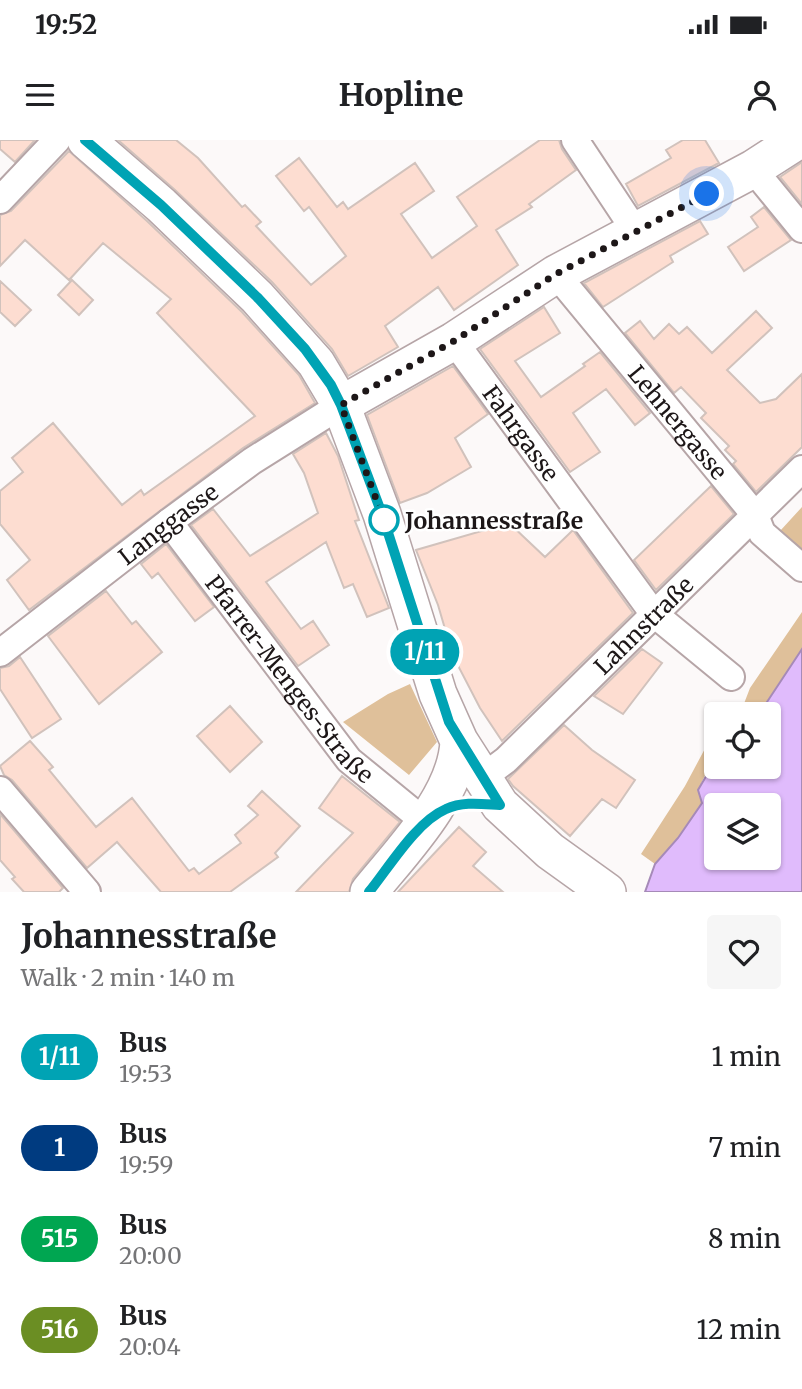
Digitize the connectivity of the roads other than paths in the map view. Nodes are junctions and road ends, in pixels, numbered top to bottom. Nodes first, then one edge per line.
1 (57, 140) edge
2 (86, 140) edge
3 (576, 140) edge
4 (798, 140) edge
5 (753, 169) junction
6 (2, 199) edge
7 (802, 229) edge
8 (636, 232) junction
9 (556, 274) junction
10 (454, 341) junction
11 (341, 405) junction
12 (802, 469) edge
13 (755, 515) junction
14 (169, 522) junction
15 (802, 569) edge
16 (653, 613) junction
17 (0, 653) edge
18 (732, 677) dead end
19 (465, 778) junction
20 (0, 789) edge
21 (500, 805) junction
22 (425, 822) junction
23 (87, 892) edge
24 (369, 892) edge
25 (607, 892) edge

1 - 6 street
2 - 11 street
3 - 8 street
4 - 5 street
5 - 7 street
5 - 8 street
8 - 9 street
9 - 10 street
9 - 13 street, Lehnergasse
10 - 11 street
10 - 16 street, Fahrgasse
11 - 14 street, Langgasse
11 - 19 street
12 - 13 street, Lahnstraße
13 - 15 street, Lehnergasse
13 - 16 street, Lahnstraße
14 - 17 street, Langgasse
14 - 22 street, Pfarrer-Menges-Straße
16 - 18 street, Fahrgasse
16 - 19 street, Lahnstraße
19 - 21 street
19 - 22 street
20 - 23 street
21 - 22 street
21 - 25 street
22 - 24 street

